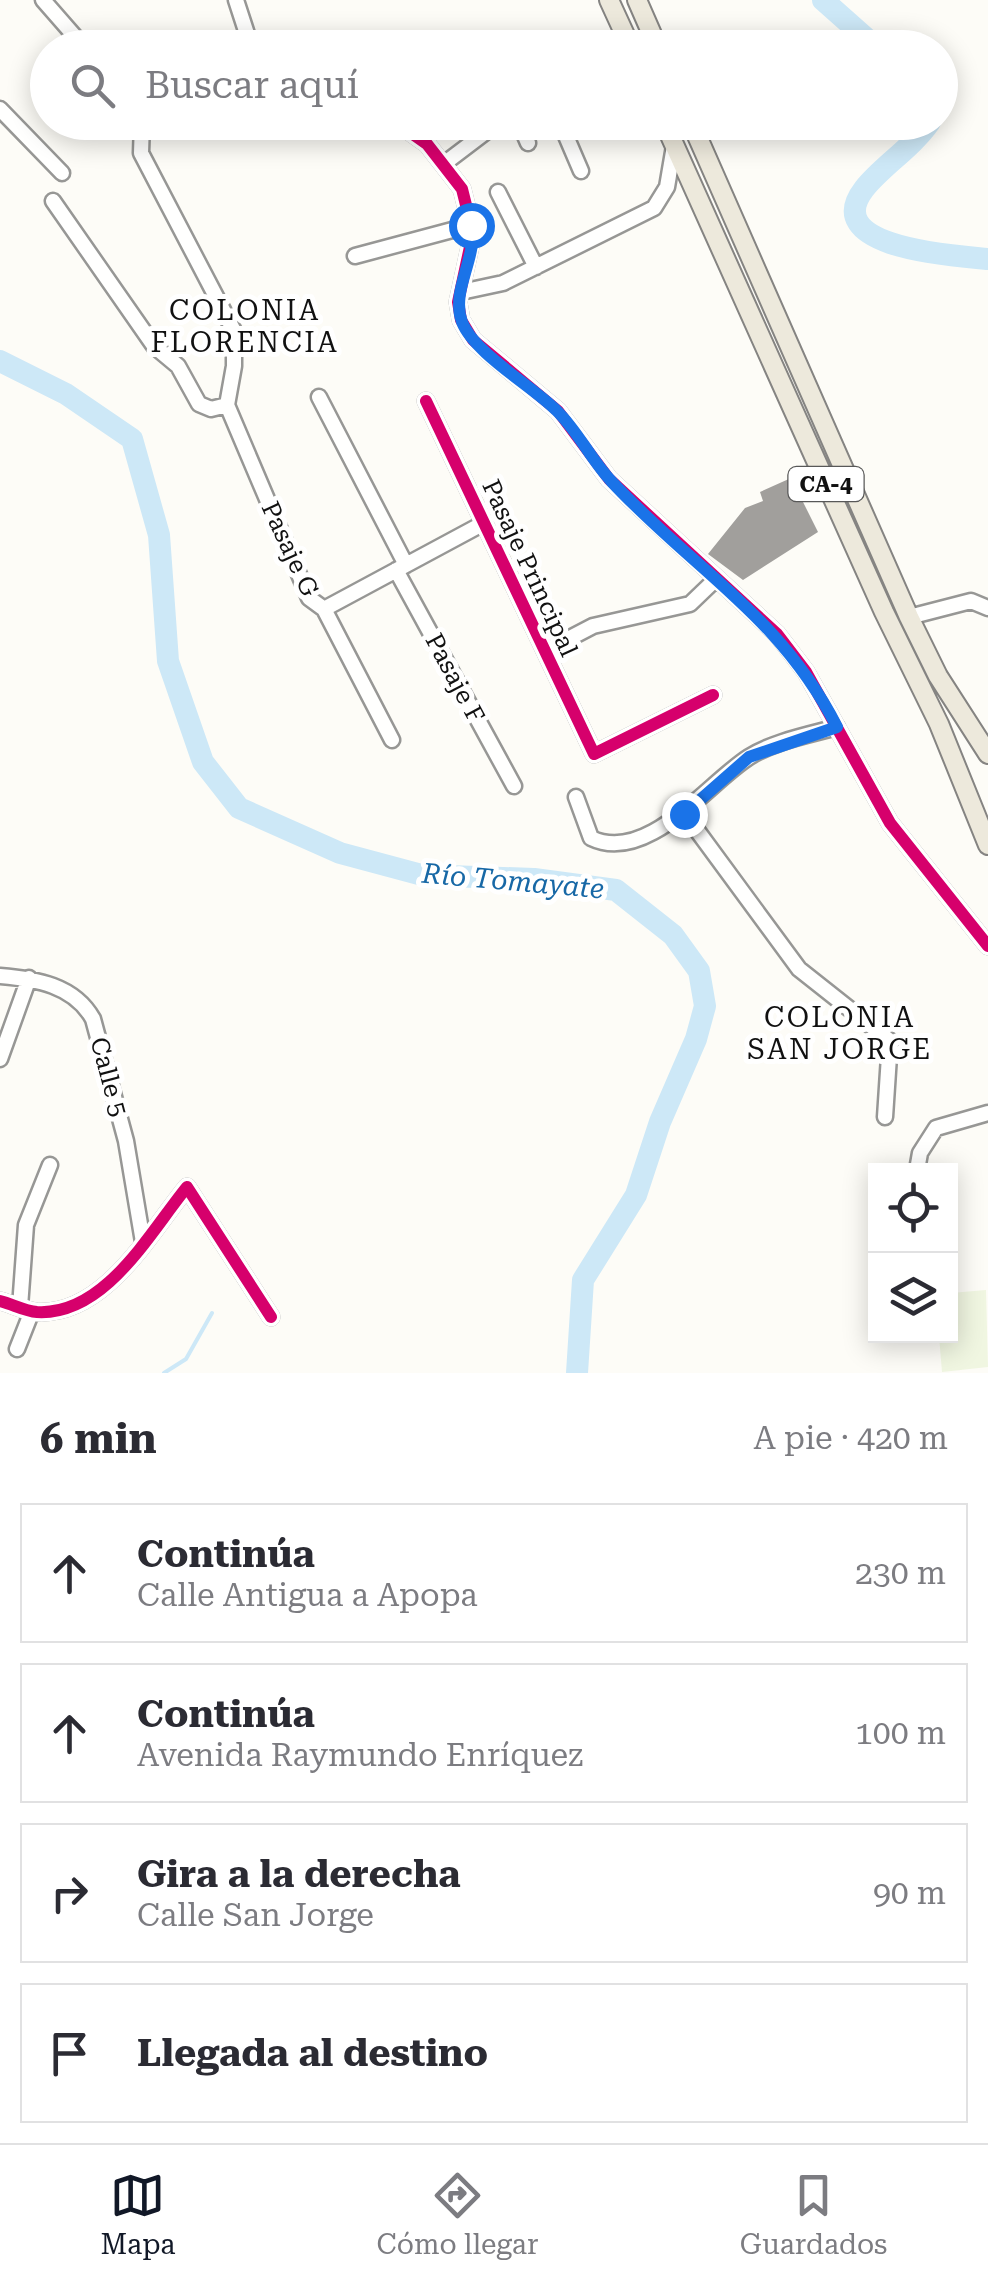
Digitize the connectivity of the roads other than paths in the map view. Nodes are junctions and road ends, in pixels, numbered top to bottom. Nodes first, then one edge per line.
1 (43, 0) edge
2 (236, 0) edge
3 (609, 0) edge
4 (637, 0) edge
5 (70, 30) edge
6 (246, 30) edge
7 (622, 30) edge
8 (650, 30) edge
9 (0, 108) edge
10 (30, 139) edge
11 (31, 140) edge
12 (141, 140) edge
13 (421, 140) edge
14 (475, 140) edge
15 (527, 140) edge
16 (568, 140) edge
17 (672, 140) edge
18 (699, 140) edge
19 (528, 143) dead end
20 (674, 145) junction
21 (445, 163) junction
22 (581, 171) dead end
23 (62, 173) dead end
24 (498, 192) dead end
25 (54, 202) dead end
26 (471, 225) junction
27 (354, 256) dead end
28 (536, 267) junction
29 (460, 292) junction
30 (320, 397) dead end
31 (426, 401) dead end
32 (227, 404) junction
33 (484, 522) junction
34 (401, 568) junction
35 (716, 579) junction
36 (988, 608) edge
37 (324, 609) junction
38 (909, 618) junction
39 (545, 651) junction
40 (713, 695) dead end
41 (837, 727) junction
42 (392, 740) dead end
43 (988, 754) edge
44 (514, 786) dead end
45 (576, 797) dead end
46 (684, 814) junction
47 (988, 846) edge
48 (988, 946) edge
49 (0, 976) edge
50 (29, 978) junction
51 (0, 1059) edge
52 (988, 1113) edge
53 (886, 1117) dead end
54 (918, 1163) edge
55 (50, 1165) dead end
56 (143, 1242) junction
57 (0, 1301) edge
58 (26, 1309) junction
59 (270, 1317) dead end
60 (17, 1349) dead end

1 - 5 street
2 - 6 street
3 - 7 main road
4 - 8 main road
9 - 10 street
11 - 23 street
12 - 32 street
13 - 21 street
14 - 21 street
15 - 19 street
16 - 22 street
17 - 20 main road, CA-4
18 - 38 main road, CA-4
20 - 28 street
20 - 47 main road, CA-4
21 - 26 street
24 - 28 street
25 - 32 street
26 - 27 street
26 - 29 street
28 - 29 street
29 - 35 street
30 - 34 street, Pasaje F
31 - 33 street, Pasaje Principal
32 - 37 street, Pasaje G
33 - 34 street
33 - 39 street, Pasaje Principal
34 - 37 street
34 - 44 street, Pasaje F
35 - 39 street
35 - 41 street
36 - 38 street
37 - 42 street, Pasaje G
38 - 43 main road, CA-4
39 - 40 street, Pasaje Principal
41 - 46 street
41 - 48 street
45 - 46 street
46 - 53 street
49 - 50 street, Calle 5
50 - 51 street
50 - 56 street, Calle 5
52 - 54 street
55 - 58 street
56 - 58 street
56 - 59 street
57 - 58 street
58 - 60 street

